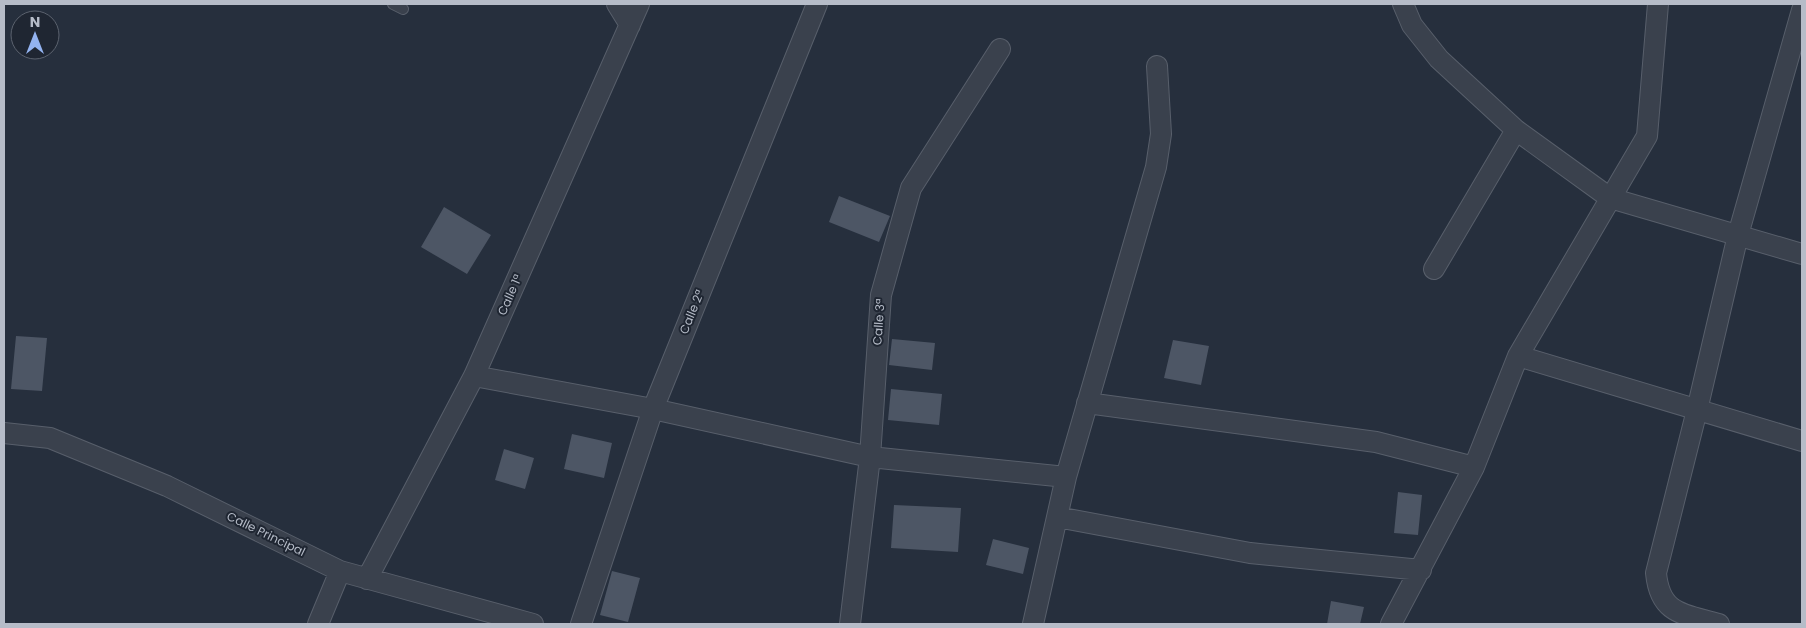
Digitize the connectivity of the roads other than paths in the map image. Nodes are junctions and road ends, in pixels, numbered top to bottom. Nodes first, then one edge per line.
1 (393, 4) edge
2 (617, 4) edge
3 (639, 4) edge
4 (817, 4) edge
5 (1403, 4) edge
6 (1658, 4) edge
7 (403, 9) dead end
8 (1802, 10) edge
9 (630, 25) junction
10 (1000, 49) dead end
11 (1157, 66) dead end
12 (1795, 69) edge
13 (1516, 130) junction
14 (1610, 198) junction
15 (1738, 235) junction
16 (1802, 254) edge
17 (1434, 269) dead end
18 (1518, 356) junction
19 (474, 376) junction
20 (1087, 403) junction
21 (653, 409) junction
22 (1697, 410) junction
23 (4, 433) edge
24 (1802, 441) edge
25 (870, 458) junction
26 (1474, 466) junction
27 (1066, 477) junction
28 (1057, 518) junction
29 (1421, 570) junction
30 (340, 571) junction
31 (367, 579) junction
32 (318, 624) edge
33 (533, 624) edge
34 (581, 624) edge
35 (850, 624) edge
36 (1033, 624) edge
37 (1391, 624) edge
38 (1719, 624) edge

1 - 7 lane
2 - 9 street
3 - 9 street, Calle 1ª
4 - 21 street, Calle 2ª
5 - 13 street
6 - 14 street
8 - 12 street
9 - 19 street, Calle 1ª
10 - 25 street, Calle 3ª
11 - 20 street
12 - 15 street
13 - 14 street
13 - 17 street
14 - 15 street
14 - 18 street
15 - 16 street
15 - 22 street
18 - 22 street
18 - 26 street
19 - 21 street
19 - 31 street, Calle 1ª
20 - 26 street
20 - 27 street
21 - 25 street
21 - 34 street, Calle 2ª
22 - 24 street
22 - 38 street
23 - 30 street, Calle Principal
25 - 27 street
25 - 35 street, Calle 3ª
26 - 29 street
27 - 28 street
28 - 29 street
28 - 36 street
29 - 37 street
30 - 31 street, Calle Principal
30 - 32 street
31 - 33 street, Calle Principal

